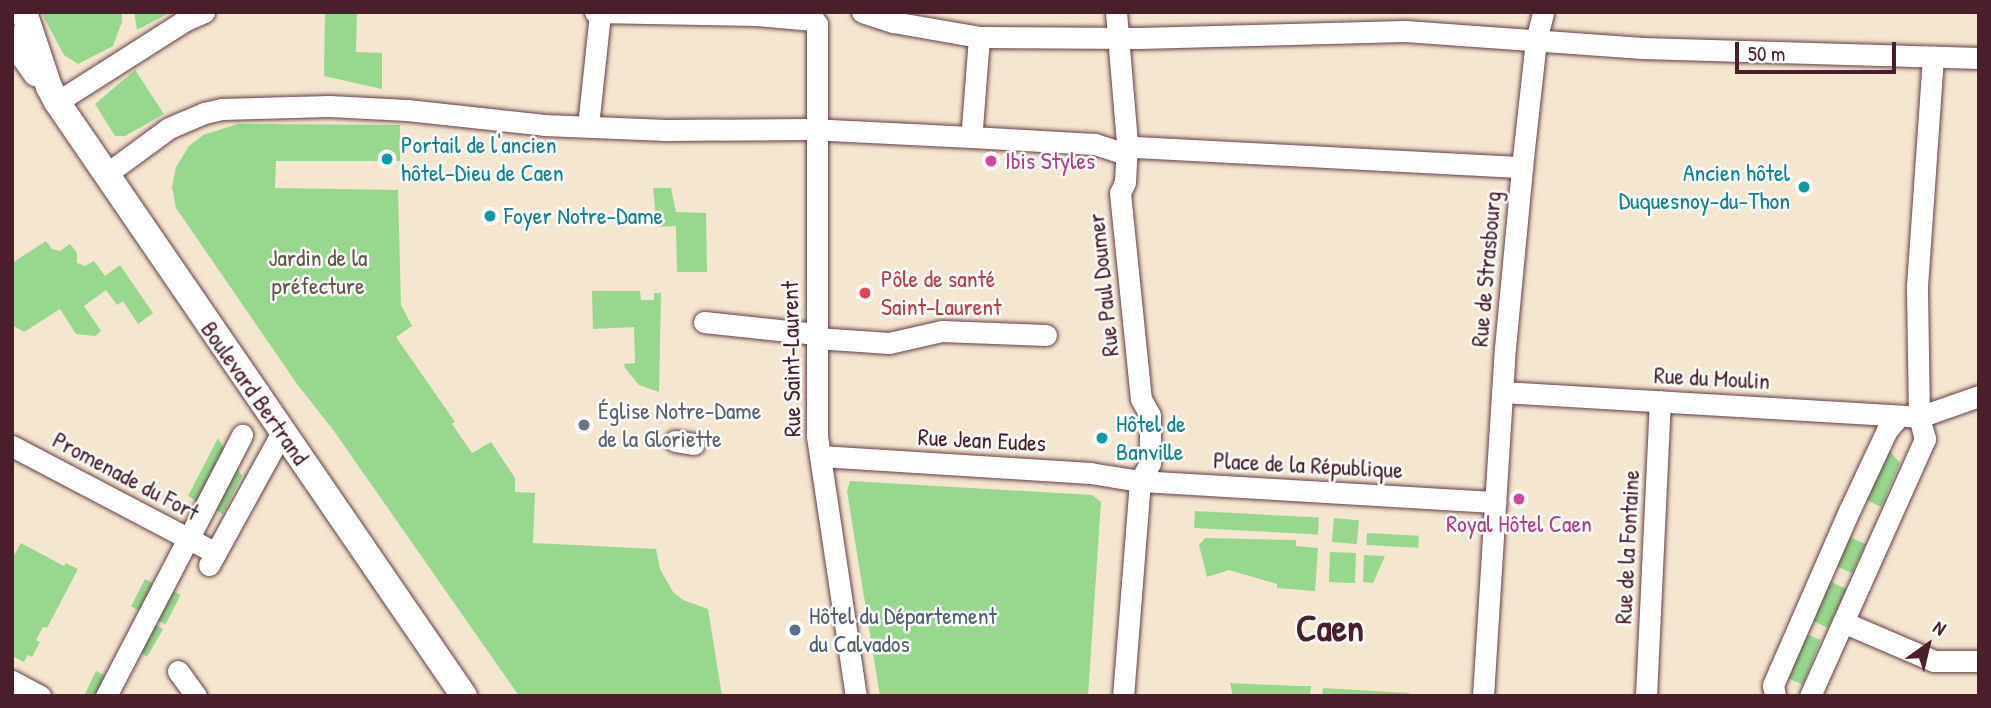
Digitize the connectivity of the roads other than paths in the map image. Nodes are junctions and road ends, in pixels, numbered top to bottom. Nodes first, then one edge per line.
1 (24, 12) edge
2 (204, 12) edge
3 (595, 12) edge
4 (862, 12) edge
5 (1116, 12) edge
6 (1543, 12) edge
7 (600, 13) edge
8 (895, 17) edge
9 (1405, 22) edge
10 (979, 37) junction
11 (1118, 37) junction
12 (12, 39) edge
13 (1536, 41) junction
14 (1933, 57) junction
15 (1979, 58) edge
16 (53, 95) junction
17 (587, 126) junction
18 (972, 128) dead end
19 (816, 129) junction
20 (1131, 150) junction
21 (1522, 167) junction
22 (104, 175) junction
23 (704, 322) dead end
24 (1046, 335) dead end
25 (816, 336) junction
26 (1502, 392) junction
27 (1979, 396) edge
28 (1661, 401) junction
29 (1909, 416) junction
30 (282, 432) junction
31 (242, 435) dead end
32 (12, 446) edge
33 (820, 456) junction
34 (1140, 481) junction
35 (1495, 502) junction
36 (1843, 622) junction
37 (1979, 661) edge
38 (178, 671) dead end
39 (12, 681) edge
40 (40, 696) edge
41 (106, 696) edge
42 (196, 696) edge
43 (464, 696) edge
44 (856, 696) edge
45 (1123, 696) edge
46 (1483, 696) edge
47 (1647, 696) edge
48 (1775, 696) edge
49 (1810, 696) edge

1 - 16 main road, Boulevard Bertrand
2 - 16 street
3 - 7 street
4 - 8 street
5 - 11 street, Rue Paul Doumer
6 - 13 street, Rue de Strasbourg
7 - 17 street
7 - 19 street, Rue Saint-Laurent
8 - 10 street
9 - 11 street
9 - 13 street
10 - 11 street
10 - 18 street
11 - 20 street, Rue Paul Doumer
12 - 16 main road, Boulevard Bertrand
13 - 14 street
13 - 21 street, Rue de Strasbourg
14 - 15 street
14 - 29 street
16 - 22 main road, Boulevard Bertrand
17 - 19 street
17 - 22 street
19 - 20 street
19 - 25 street, Rue Saint-Laurent
20 - 21 street
20 - 34 street, Rue Paul Doumer
21 - 26 street, Rue de Strasbourg
22 - 30 main road, Boulevard Bertrand
23 - 25 street
24 - 25 street
25 - 33 street, Rue Saint-Laurent
26 - 28 street, Rue du Moulin
26 - 35 street, Rue de Strasbourg
27 - 29 street
28 - 29 street, Rue du Moulin
28 - 47 street, Rue de la Fontaine
29 - 36 street
29 - 48 street
30 - 32 street, Promenade du Fort
30 - 43 main road, Boulevard Bertrand
31 - 41 street
33 - 34 street, Rue Jean Eudes
33 - 44 street, Rue Saint-Laurent
34 - 35 street, Place de la République
34 - 45 street
35 - 46 street
36 - 37 street
36 - 49 street
38 - 42 street
39 - 40 street

